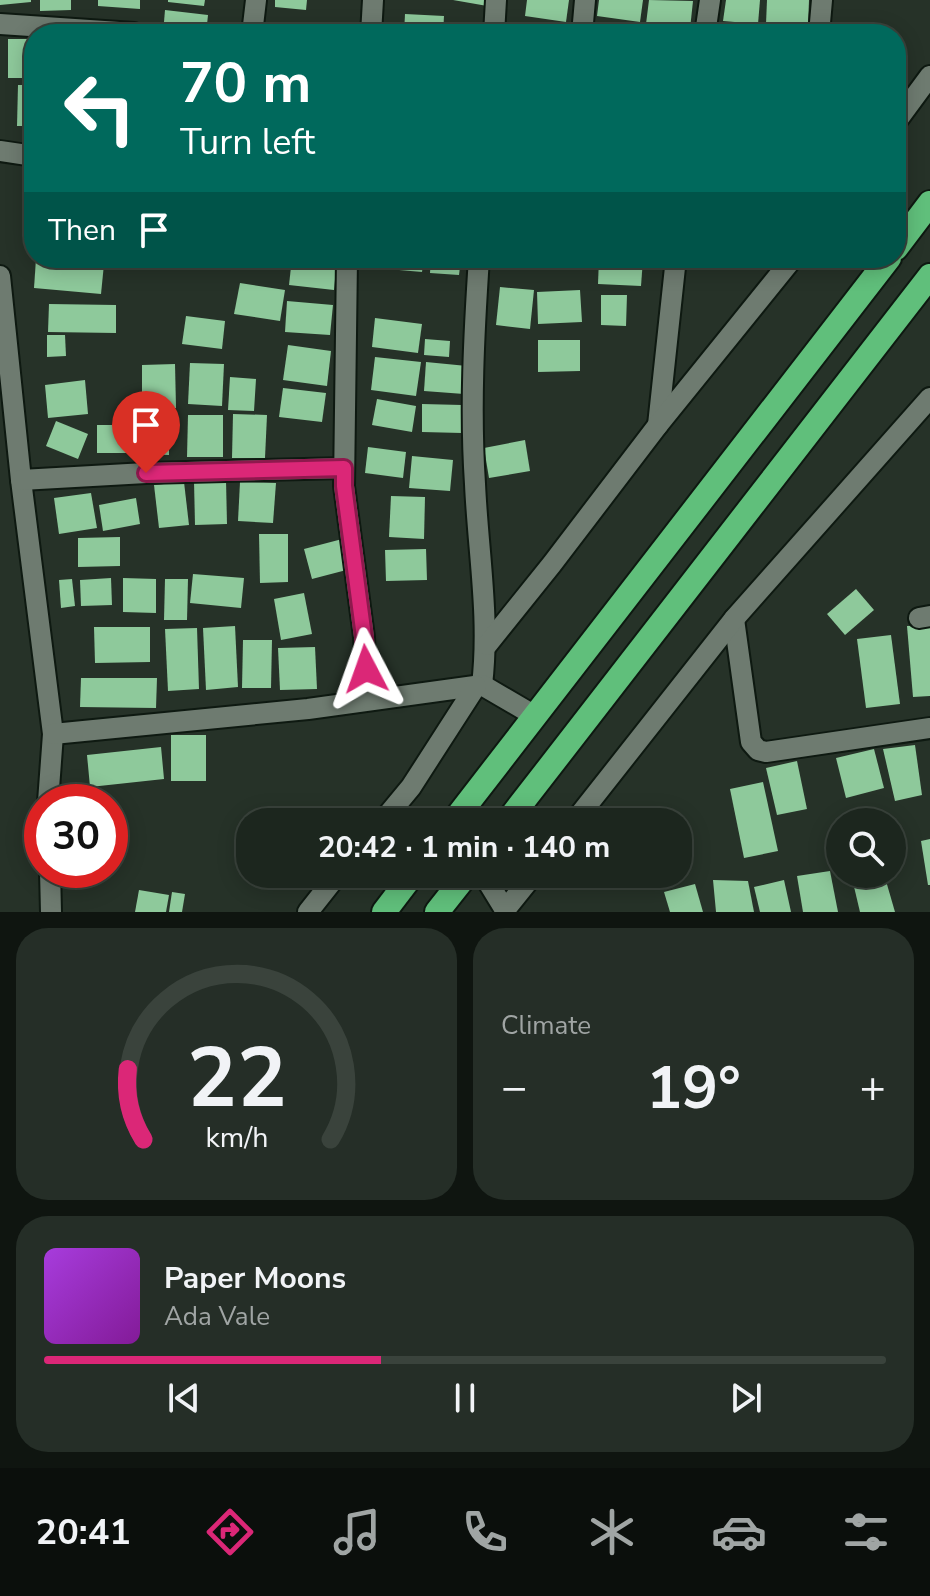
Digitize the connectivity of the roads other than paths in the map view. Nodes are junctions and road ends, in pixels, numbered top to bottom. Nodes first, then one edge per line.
1 (256, 0) edge
2 (373, 0) edge
3 (496, 0) edge
4 (585, 0) edge
5 (710, 0) edge
6 (822, 0) edge
7 (0, 24) edge
8 (253, 24) edge
9 (372, 24) edge
10 (495, 24) edge
11 (583, 24) edge
12 (706, 24) edge
13 (820, 24) edge
14 (24, 26) edge
15 (930, 76) edge
16 (906, 108) edge
17 (0, 151) edge
18 (24, 155) edge
19 (930, 203) edge
20 (906, 235) edge
21 (347, 268) edge
22 (478, 268) edge
23 (675, 268) edge
24 (785, 268) edge
25 (881, 268) edge
26 (0, 276) edge
27 (930, 276) edge
28 (930, 398) edge
29 (658, 425) junction
30 (344, 468) junction
31 (21, 480) junction
32 (734, 619) junction
33 (487, 645) junction
34 (479, 685) junction
35 (367, 700) junction
36 (535, 716) junction
37 (930, 728) edge
38 (53, 734) junction
39 (49, 784) edge
40 (394, 808) edge
41 (464, 808) edge
42 (518, 808) edge
43 (585, 808) edge
44 (50, 888) edge
45 (327, 888) edge
46 (402, 888) edge
47 (456, 888) edge
48 (491, 888) edge
49 (523, 888) edge
50 (505, 911) edge
51 (51, 912) edge
52 (308, 912) edge
53 (384, 912) edge
54 (437, 912) edge

1 - 8 street
2 - 9 street
3 - 10 street
4 - 11 street
5 - 12 street
6 - 13 street
7 - 14 street
15 - 16 street
17 - 18 street
19 - 20 highway
21 - 30 street
22 - 33 street
23 - 29 street
24 - 29 street
25 - 36 highway
26 - 31 street
27 - 42 highway
28 - 32 street
29 - 33 street
30 - 31 street
30 - 35 street
31 - 38 street
32 - 37 street
32 - 43 street
33 - 34 street
34 - 35 street
34 - 36 street
34 - 40 street
35 - 38 street
36 - 41 highway
38 - 39 street
44 - 51 street
45 - 52 street
46 - 53 highway
47 - 54 highway
48 - 50 street
49 - 50 street

